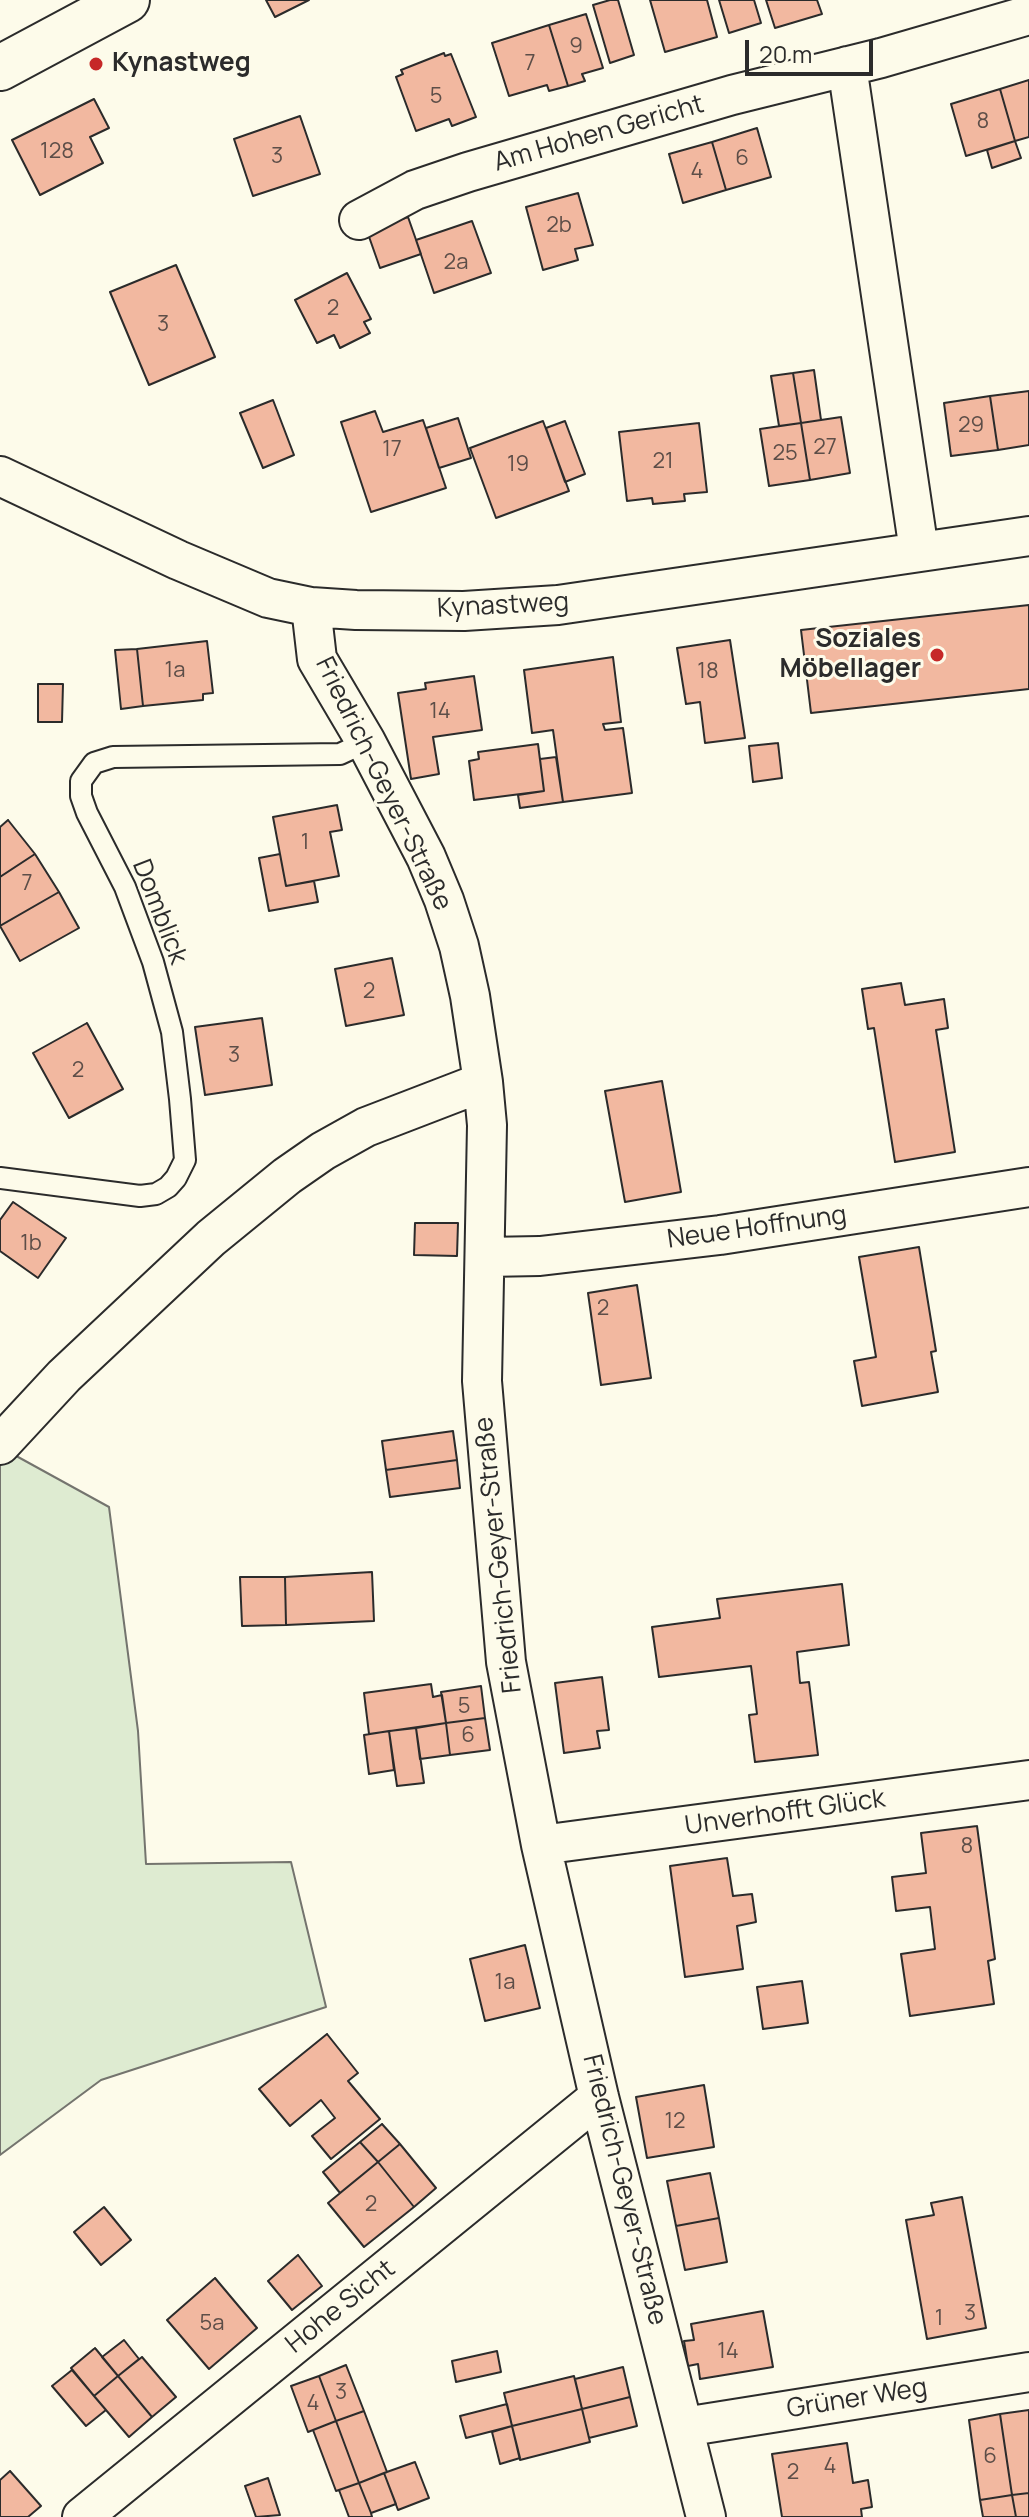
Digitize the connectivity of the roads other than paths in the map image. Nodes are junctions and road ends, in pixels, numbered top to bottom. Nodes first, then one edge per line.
1 (127, 0) edge
2 (1029, 15) edge
3 (847, 66) junction
4 (0, 68) edge
5 (359, 220) dead end
6 (0, 476) edge
7 (1029, 536) edge
8 (919, 551) junction
9 (311, 607) junction
10 (366, 742) junction
11 (483, 1082) junction
12 (0, 1178) edge
13 (1029, 1187) edge
14 (485, 1257) junction
15 (0, 1445) edge
16 (1029, 1780) edge
17 (541, 1845) junction
18 (599, 2097) junction
19 (1029, 2372) edge
20 (684, 2427) junction
21 (82, 2517) edge
22 (706, 2517) edge

1 - 4 street
2 - 3 street, Am Hohen Gericht
3 - 5 street, Am Hohen Gericht
3 - 8 street
6 - 9 street, Kynastweg
7 - 8 street, Kynastweg
8 - 9 street, Kynastweg
9 - 10 street, Friedrich-Geyer-Straße
10 - 11 street, Friedrich-Geyer-Straße
10 - 12 lane, Domblick
11 - 14 street, Friedrich-Geyer-Straße
11 - 15 street
13 - 14 street, Neue Hoffnung
14 - 17 street, Friedrich-Geyer-Straße
16 - 17 street, Unverhofft Glück
17 - 18 street, Friedrich-Geyer-Straße
18 - 20 street, Friedrich-Geyer-Straße
18 - 21 street, Hohe Sicht
19 - 20 street, Grüner Weg
20 - 22 street, Friedrich-Geyer-Straße

